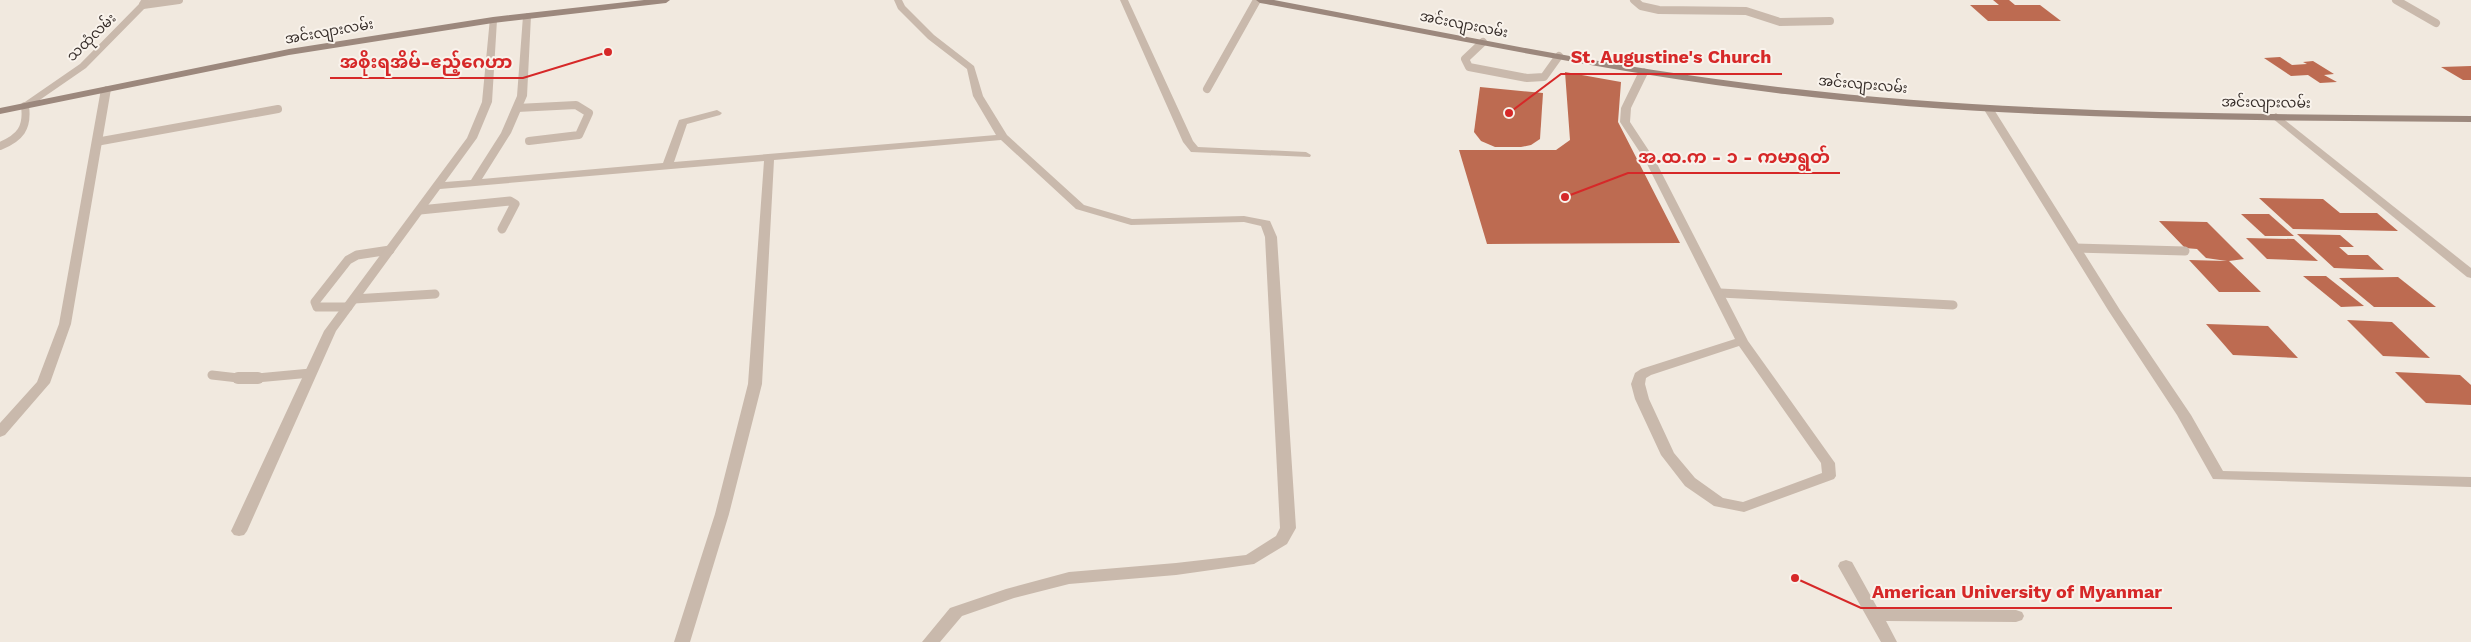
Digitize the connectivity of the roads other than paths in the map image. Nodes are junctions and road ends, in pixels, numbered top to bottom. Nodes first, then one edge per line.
1 (178, 0) edge
2 (666, 0) edge
3 (898, 0) edge
4 (1124, 0) edge
5 (1258, 0) edge
6 (1634, 0) edge
7 (2396, 0) edge
8 (144, 2) edge
9 (527, 16) junction
10 (493, 20) junction
11 (1830, 21) dead end
12 (2436, 23) dead end
13 (1483, 42) junction
14 (1559, 56) junction
15 (1644, 71) junction
16 (106, 88) junction
17 (1207, 89) dead end
18 (25, 106) junction
19 (517, 108) junction
20 (1988, 108) junction
21 (278, 109) dead end
22 (0, 111) edge
23 (717, 113) dead end
24 (2276, 116) junction
25 (2471, 119) edge
26 (1003, 137) junction
27 (529, 141) dead end
28 (96, 142) junction
29 (0, 146) edge
30 (1306, 155) dead end
31 (769, 158) junction
32 (667, 166) junction
33 (475, 182) junction
34 (437, 186) junction
35 (420, 210) junction
36 (502, 229) dead end
37 (2075, 248) junction
38 (390, 250) junction
39 (2185, 251) dead end
40 (2471, 274) edge
41 (1720, 293) junction
42 (435, 294) dead end
43 (351, 303) junction
44 (1953, 305) dead end
45 (1742, 340) junction
46 (311, 373) junction
47 (212, 375) dead end
48 (0, 432) edge
49 (2471, 482) edge
50 (239, 531) dead end
51 (1846, 566) dead end
52 (1874, 616) junction
53 (2016, 616) dead end
54 (682, 642) edge
55 (930, 642) edge
56 (1889, 642) edge

1 - 8 lane
2 - 9 main road, အင်းလျားလမ်း
3 - 26 street
4 - 30 street
5 - 13 main road, အင်းလျားလမ်း
5 - 17 lane
6 - 11 lane
7 - 12 lane
8 - 18 street, သထုံလမ်း
9 - 10 main road, အင်းလျားလမ်း
9 - 19 street
10 - 16 main road, အင်းလျားလမ်း
10 - 34 street
13 - 14 main road, အင်းလျားလမ်း
13 - 14 lane
14 - 15 main road, အင်းလျားလမ်း
15 - 20 main road, အင်းလျားလမ်း
15 - 41 street
16 - 18 main road, အင်းလျားလမ်း
16 - 28 street
18 - 22 main road, အင်းလျားလမ်း
18 - 29 lane
19 - 27 lane
19 - 33 street
20 - 24 main road, အင်းလျားလမ်း
20 - 37 street
21 - 28 lane
23 - 32 street
24 - 25 main road, အင်းလျားလမ်း
24 - 40 street
26 - 31 street
26 - 55 street
28 - 48 street
31 - 32 street
31 - 54 street
32 - 33 street
33 - 34 street
34 - 35 street
35 - 36 lane
35 - 38 street
37 - 39 lane
37 - 49 street
38 - 43 street
38 - 43 lane
41 - 44 lane
41 - 45 street
42 - 43 lane
43 - 46 street
45 - 45 street
46 - 47 lane
46 - 50 street
51 - 52 street
52 - 53 street
52 - 56 street

